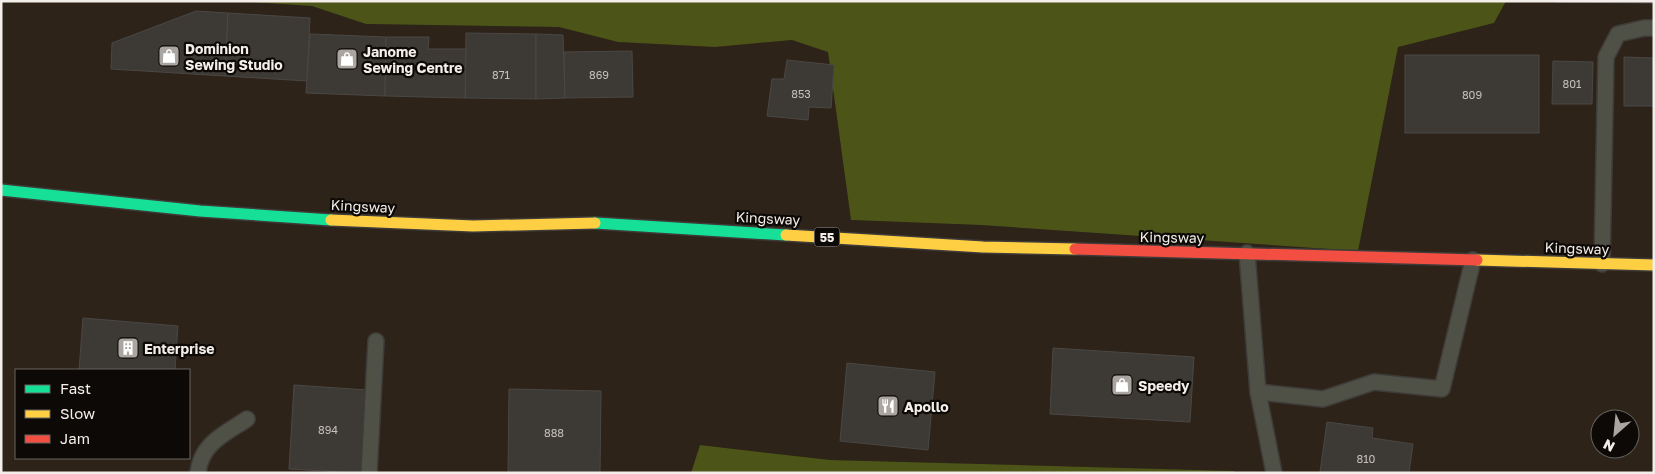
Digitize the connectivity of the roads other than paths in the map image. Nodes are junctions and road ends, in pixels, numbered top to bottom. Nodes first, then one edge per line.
1 (1654, 28) edge
2 (1, 190) edge
3 (1247, 253) junction
4 (1473, 260) junction
5 (1602, 264) junction
6 (1654, 265) edge
7 (376, 341) dead end
8 (1258, 392) junction
9 (247, 419) dead end
10 (198, 473) edge
11 (369, 473) edge
12 (1274, 473) edge

1 - 5 lane
2 - 3 main road, Kingsway / 55
3 - 4 main road, Kingsway / 55
3 - 8 lane
4 - 5 main road, Kingsway / 55
4 - 8 lane
5 - 6 main road, Kingsway / 55
7 - 11 lane
8 - 12 lane
9 - 10 lane

